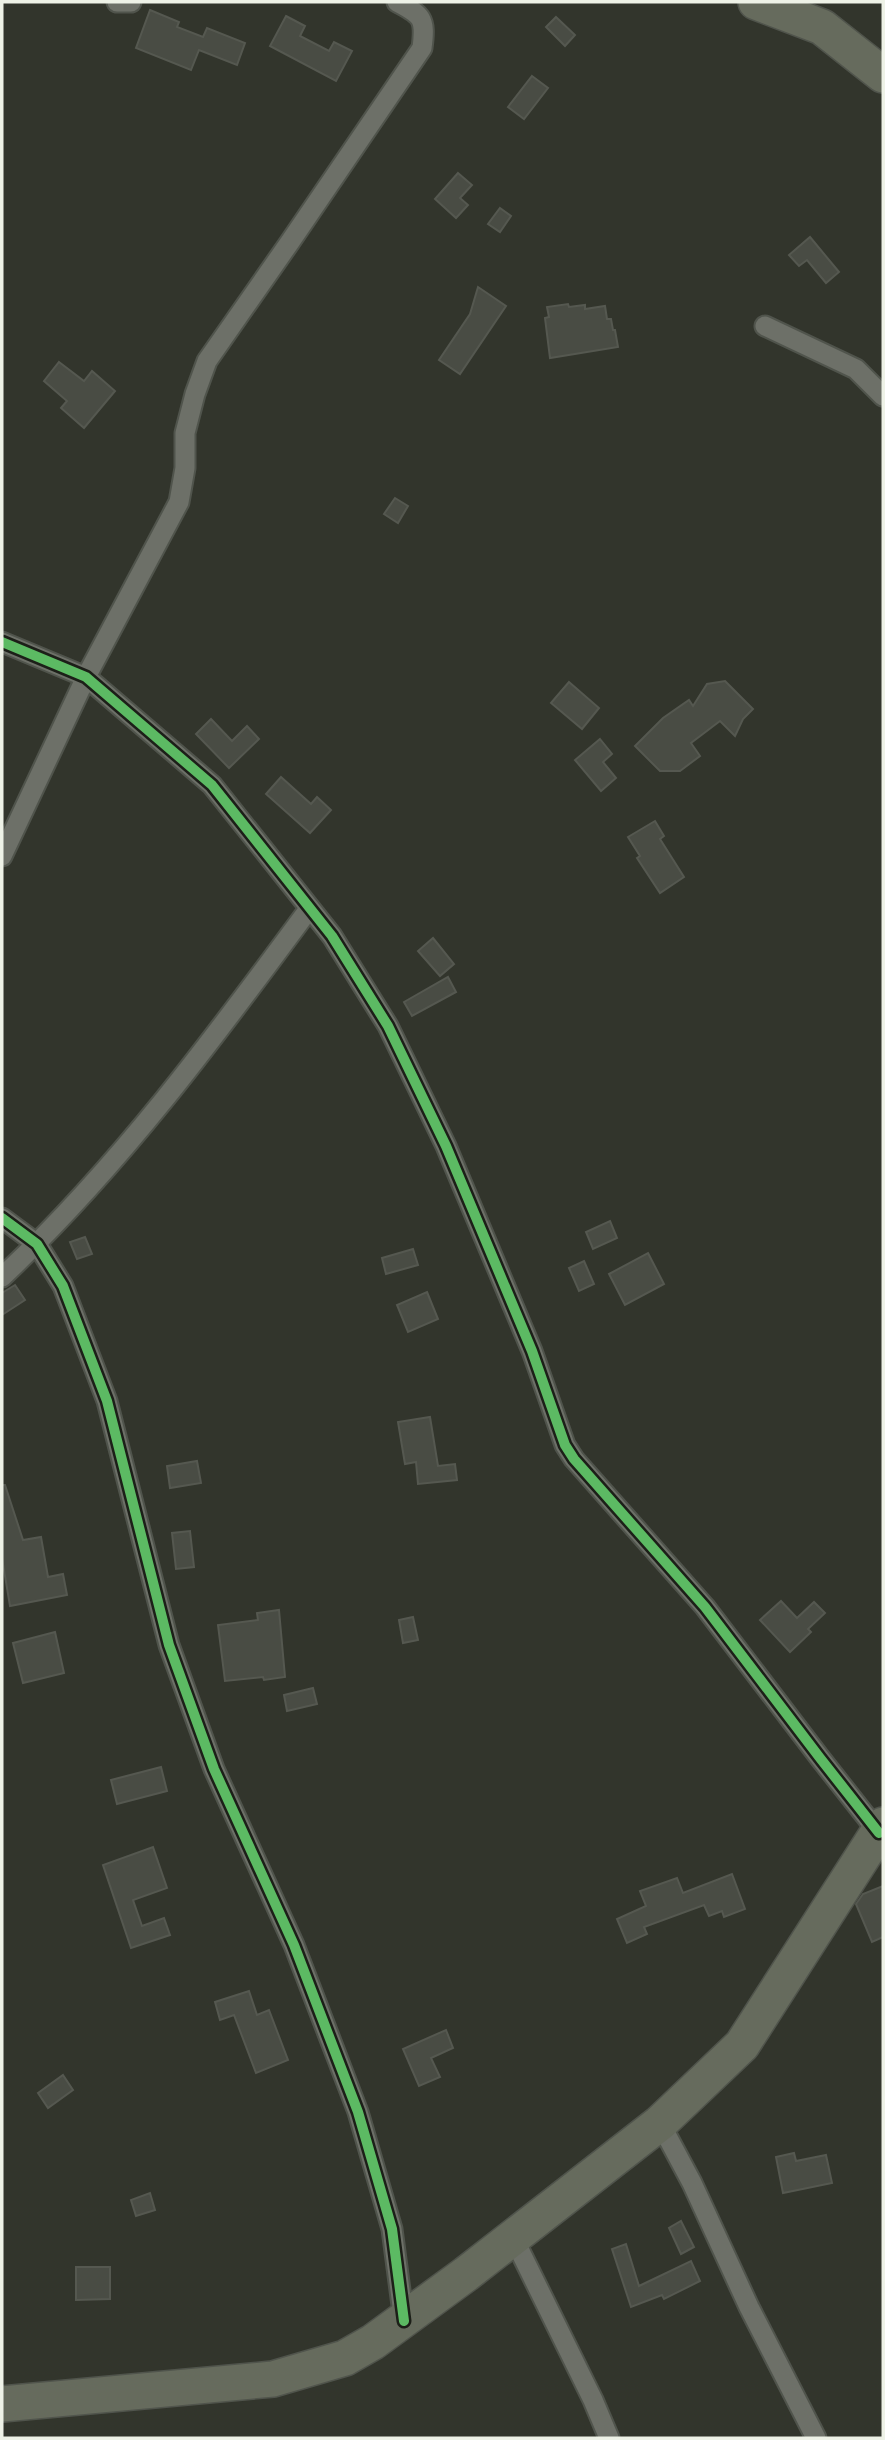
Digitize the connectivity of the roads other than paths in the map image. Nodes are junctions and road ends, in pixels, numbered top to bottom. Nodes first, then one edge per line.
1 (117, 2) edge
2 (131, 2) edge
3 (397, 2) edge
4 (756, 2) edge
5 (883, 75) edge
6 (765, 326) dead end
7 (883, 396) edge
8 (2, 642) edge
9 (86, 677) junction
10 (2, 856) edge
11 (309, 909) junction
12 (2, 1218) edge
13 (37, 1244) junction
14 (2, 1277) edge
15 (881, 1829) edge
16 (660, 2123) junction
17 (513, 2237) junction
18 (404, 2321) junction
19 (2, 2404) edge
20 (609, 2438) edge
21 (817, 2438) edge

1 - 2 street
3 - 9 street
4 - 5 highway
6 - 7 street
8 - 9 street
9 - 10 street
9 - 11 street
11 - 13 street
11 - 15 street
12 - 13 street
13 - 14 street
13 - 18 street
15 - 16 highway
16 - 17 highway
16 - 21 street
17 - 18 highway
17 - 20 street
18 - 19 highway

